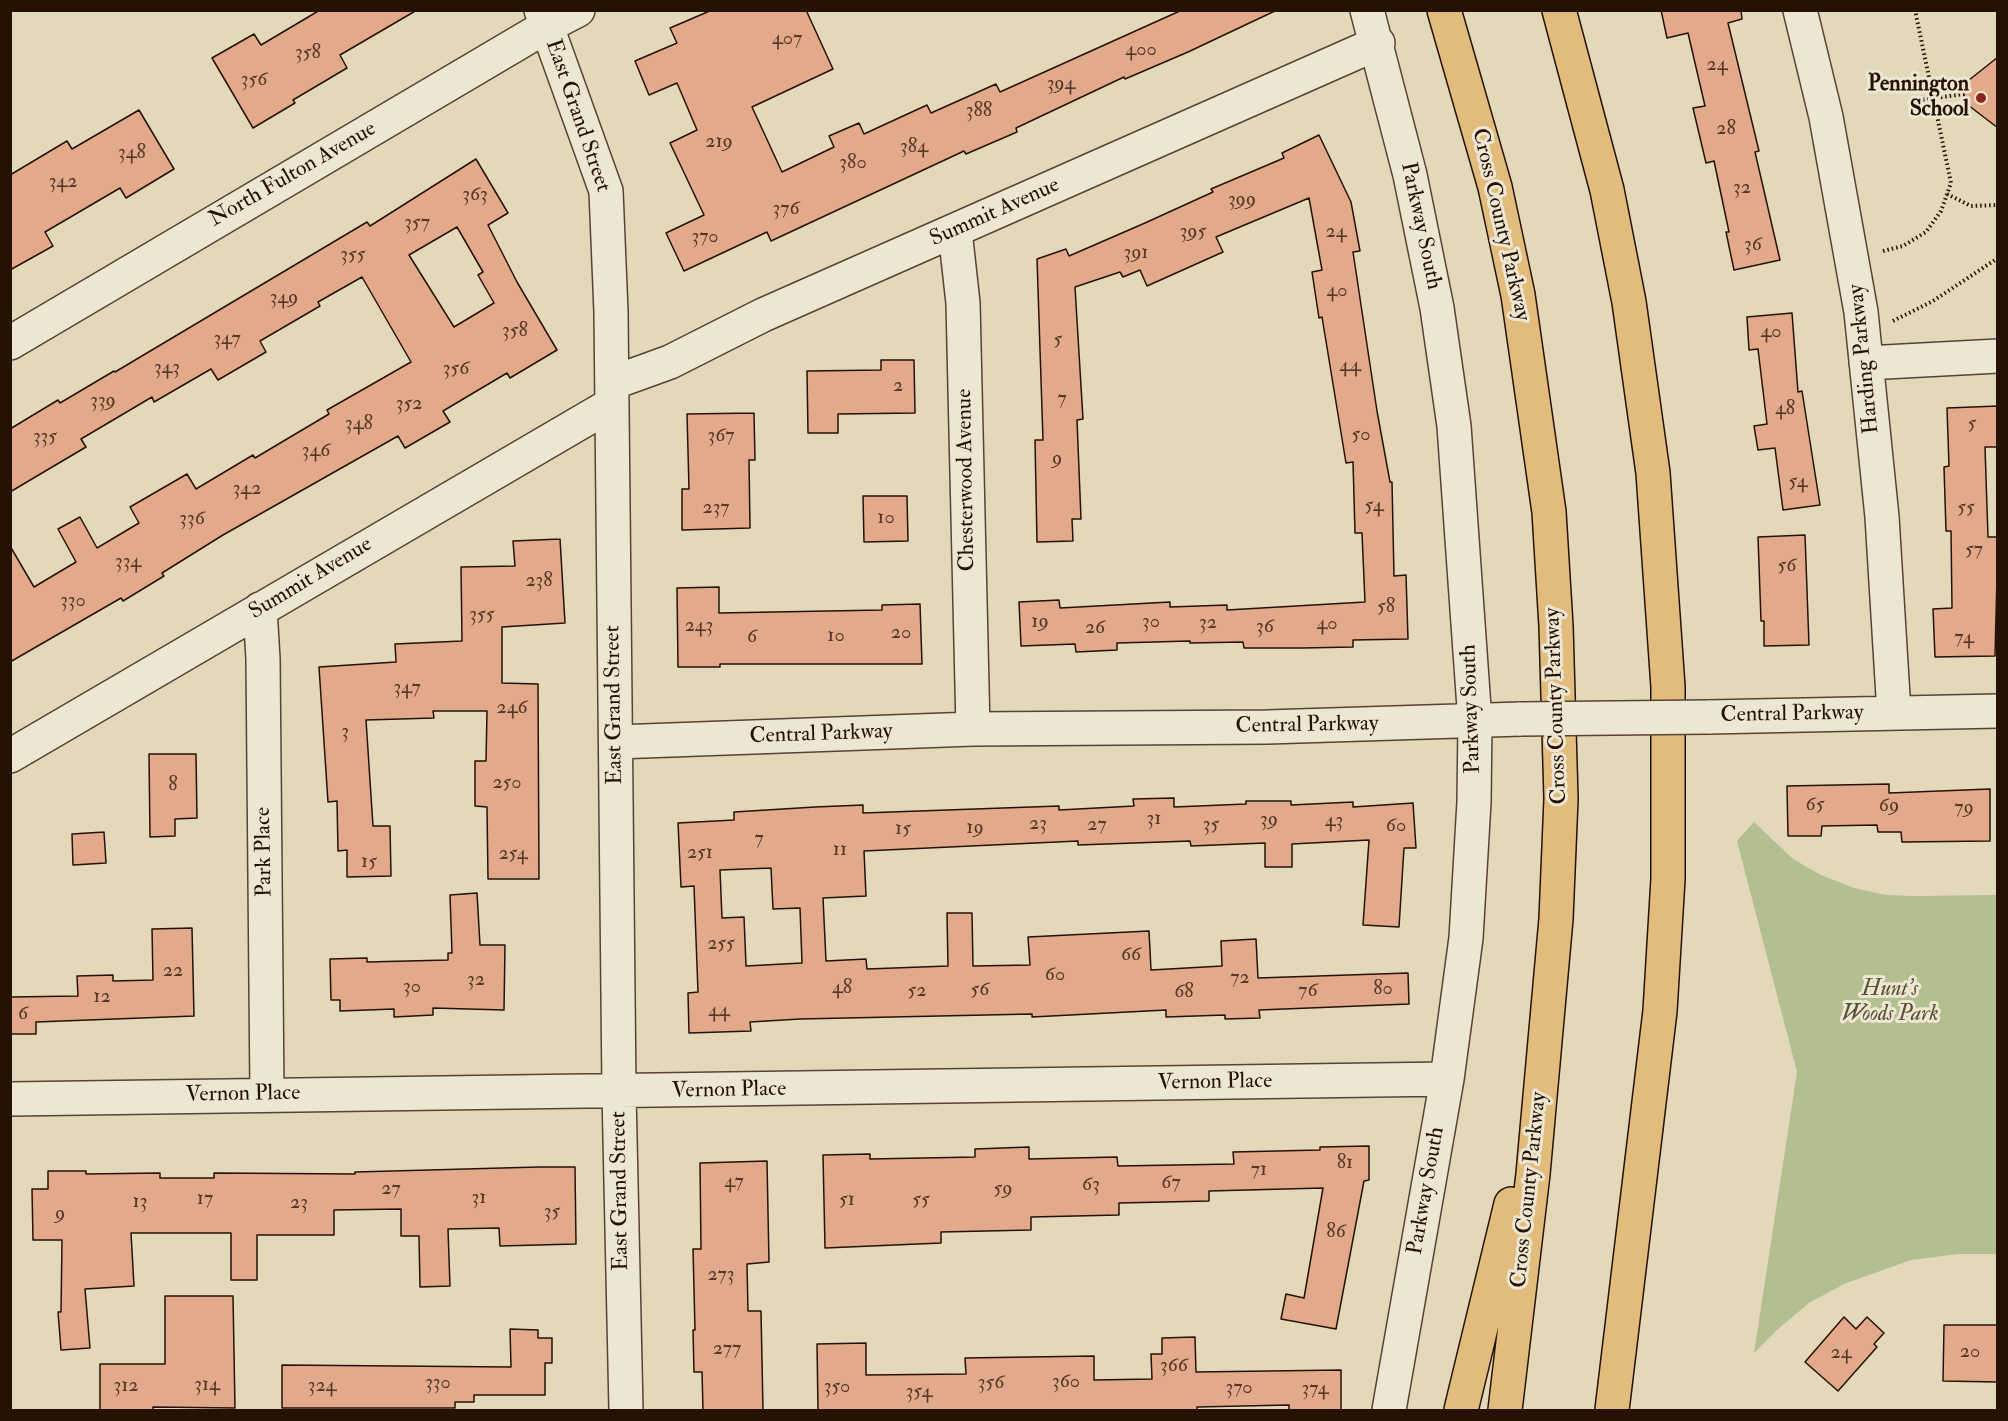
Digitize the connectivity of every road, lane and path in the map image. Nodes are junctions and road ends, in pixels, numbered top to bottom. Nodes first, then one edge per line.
1 (578, 10) edge
2 (1367, 10) edge
3 (1444, 10) edge
4 (1559, 10) edge
5 (1800, 10) edge
6 (1915, 10) edge
7 (544, 18) edge
8 (1378, 43) junction
9 (1964, 94) dead end
10 (1933, 97) junction
11 (1914, 101) dead end
12 (1947, 194) junction
13 (1998, 205) edge
14 (954, 231) junction
15 (1883, 251) dead end
16 (1998, 258) edge
17 (1892, 322) dead end
18 (10, 343) edge
19 (1998, 356) edge
20 (1866, 363) junction
21 (612, 394) junction
22 (260, 609) junction
23 (1998, 711) edge
24 (1894, 713) junction
25 (1475, 722) junction
26 (973, 729) junction
27 (616, 742) junction
28 (10, 756) edge
29 (1447, 1079) junction
30 (1542, 1080) junction
31 (619, 1092) junction
32 (267, 1094) junction
33 (10, 1099) edge
34 (1612, 1408) edge
35 (626, 1410) edge
36 (1389, 1410) edge
37 (1461, 1410) edge
38 (1505, 1410) edge

1 - 7 street, North Fulton Avenue
2 - 8 street, Parkway South
3 - 30 highway, Cross County Parkway
4 - 34 highway
5 - 20 street, Harding Parkway
6 - 10 path
7 - 18 street, North Fulton Avenue
7 - 21 street, East Grand Street
8 - 14 street, Summit Avenue
8 - 25 street, Parkway South
9 - 10 path
10 - 11 path
10 - 12 path
12 - 13 path
12 - 15 path
14 - 21 street, Summit Avenue
14 - 26 street, Chesterwood Avenue
16 - 17 path
19 - 20 street
20 - 24 street, Harding Parkway
21 - 22 street, Summit Avenue
21 - 27 street, East Grand Street
22 - 28 street, Summit Avenue
22 - 32 street, Park Place
23 - 24 street, Central Parkway
24 - 25 street, Central Parkway, bridge
25 - 26 street, Central Parkway
25 - 29 street, Parkway South
26 - 27 street, Central Parkway
27 - 31 street, East Grand Street
29 - 31 street, Vernon Place
29 - 36 street, Parkway South
30 - 37 highway
30 - 38 highway, Cross County Parkway
31 - 32 street, Vernon Place
31 - 35 street, East Grand Street
32 - 33 street, Vernon Place

